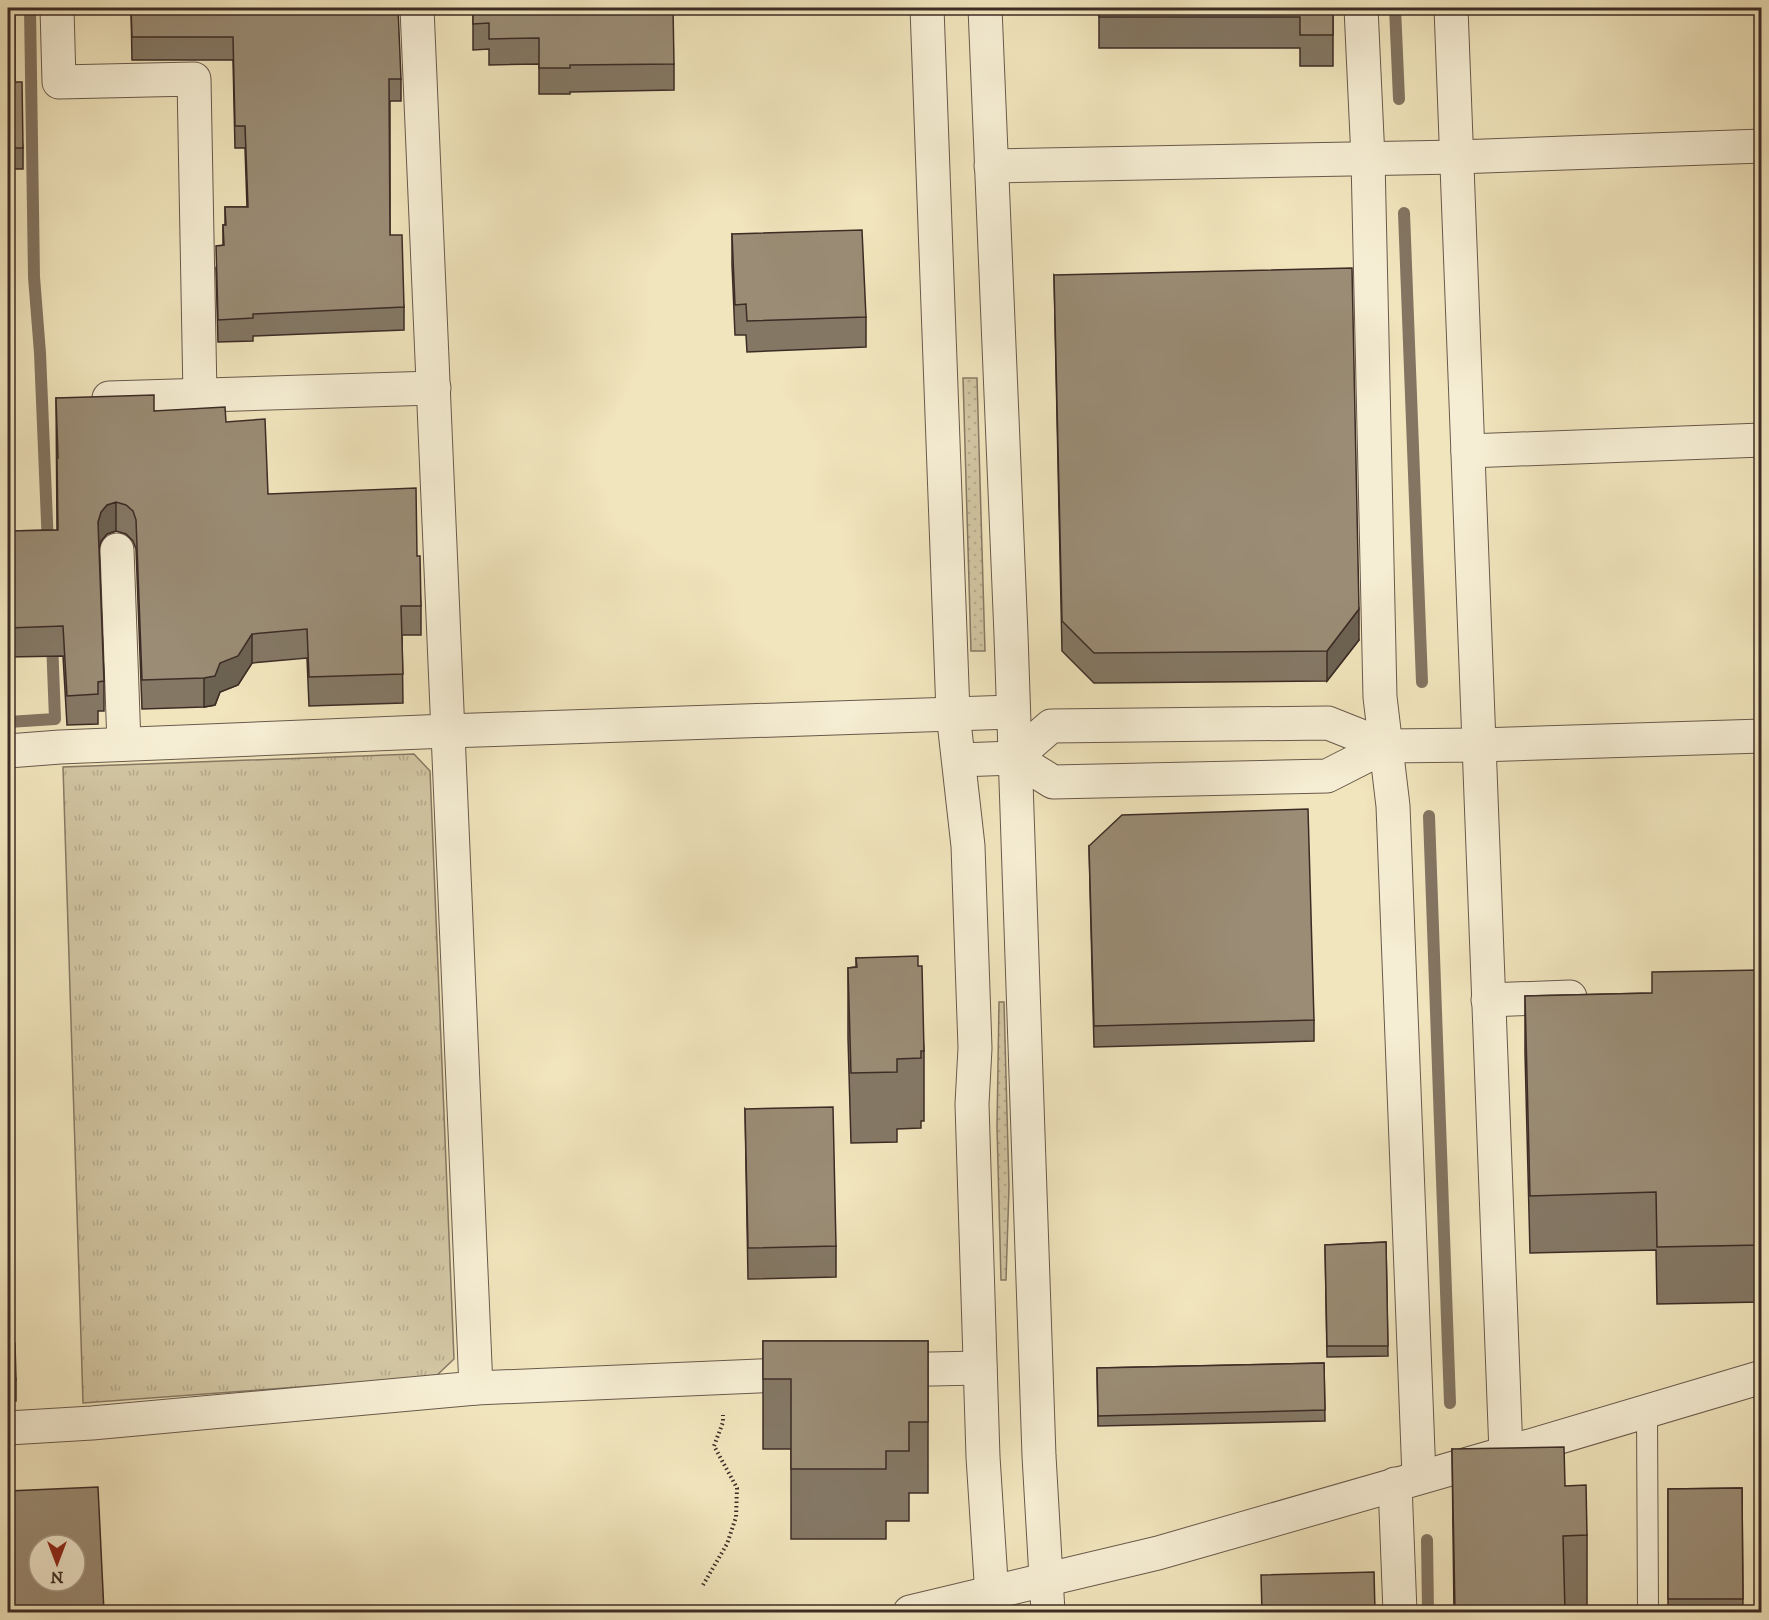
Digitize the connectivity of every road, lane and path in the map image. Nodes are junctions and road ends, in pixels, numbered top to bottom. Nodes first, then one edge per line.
1 (57, 8) edge
2 (417, 8) edge
3 (927, 8) edge
4 (985, 8) edge
5 (1361, 8) edge
6 (1451, 8) edge
7 (1761, 146) edge
8 (1457, 157) junction
9 (1368, 159) junction
10 (991, 166) junction
11 (434, 388) junction
12 (200, 395) junction
13 (82, 399) edge
14 (1761, 440) edge
15 (1468, 451) junction
16 (117, 550) dead end
17 (1012, 712) junction
18 (953, 713) junction
19 (447, 731) junction
20 (1761, 736) edge
21 (124, 744) junction
22 (1386, 746) junction
23 (1478, 746) junction
24 (8, 751) edge
25 (1014, 758) junction
26 (959, 760) junction
27 (1595, 996) edge
28 (1488, 1000) junction
29 (980, 1368) junction
30 (722, 1377) junction
31 (1761, 1377) edge
32 (476, 1388) junction
33 (1647, 1411) junction
34 (8, 1428) edge
35 (1506, 1453) junction
36 (1407, 1481) junction
37 (1046, 1579) junction
38 (704, 1585) dead end
39 (993, 1603) edge
40 (910, 1612) edge
41 (1048, 1612) edge
42 (1400, 1612) edge
43 (1648, 1612) edge

1 - 12 street
2 - 11 street
3 - 18 street
4 - 10 street
5 - 9 street
6 - 8 street
7 - 8 street
8 - 9 street
8 - 15 street
9 - 10 street
9 - 22 street
10 - 17 street
11 - 12 street
11 - 19 street
12 - 13 street
14 - 15 street
15 - 23 street
16 - 21 street
17 - 18 street
17 - 25 street
18 - 19 street
18 - 26 street
19 - 21 street
19 - 32 street
20 - 23 street
21 - 24 street
22 - 23 street
22 - 25 street
22 - 25 street
22 - 36 street
23 - 28 street
25 - 26 street
25 - 37 street
26 - 29 street
27 - 28 street
28 - 35 street
29 - 30 street
29 - 39 street
30 - 32 street
30 - 38 path
31 - 33 street
32 - 34 street
33 - 35 street
33 - 43 lane
35 - 36 street
36 - 37 street
36 - 42 street
37 - 39 street
37 - 41 street
39 - 40 street

